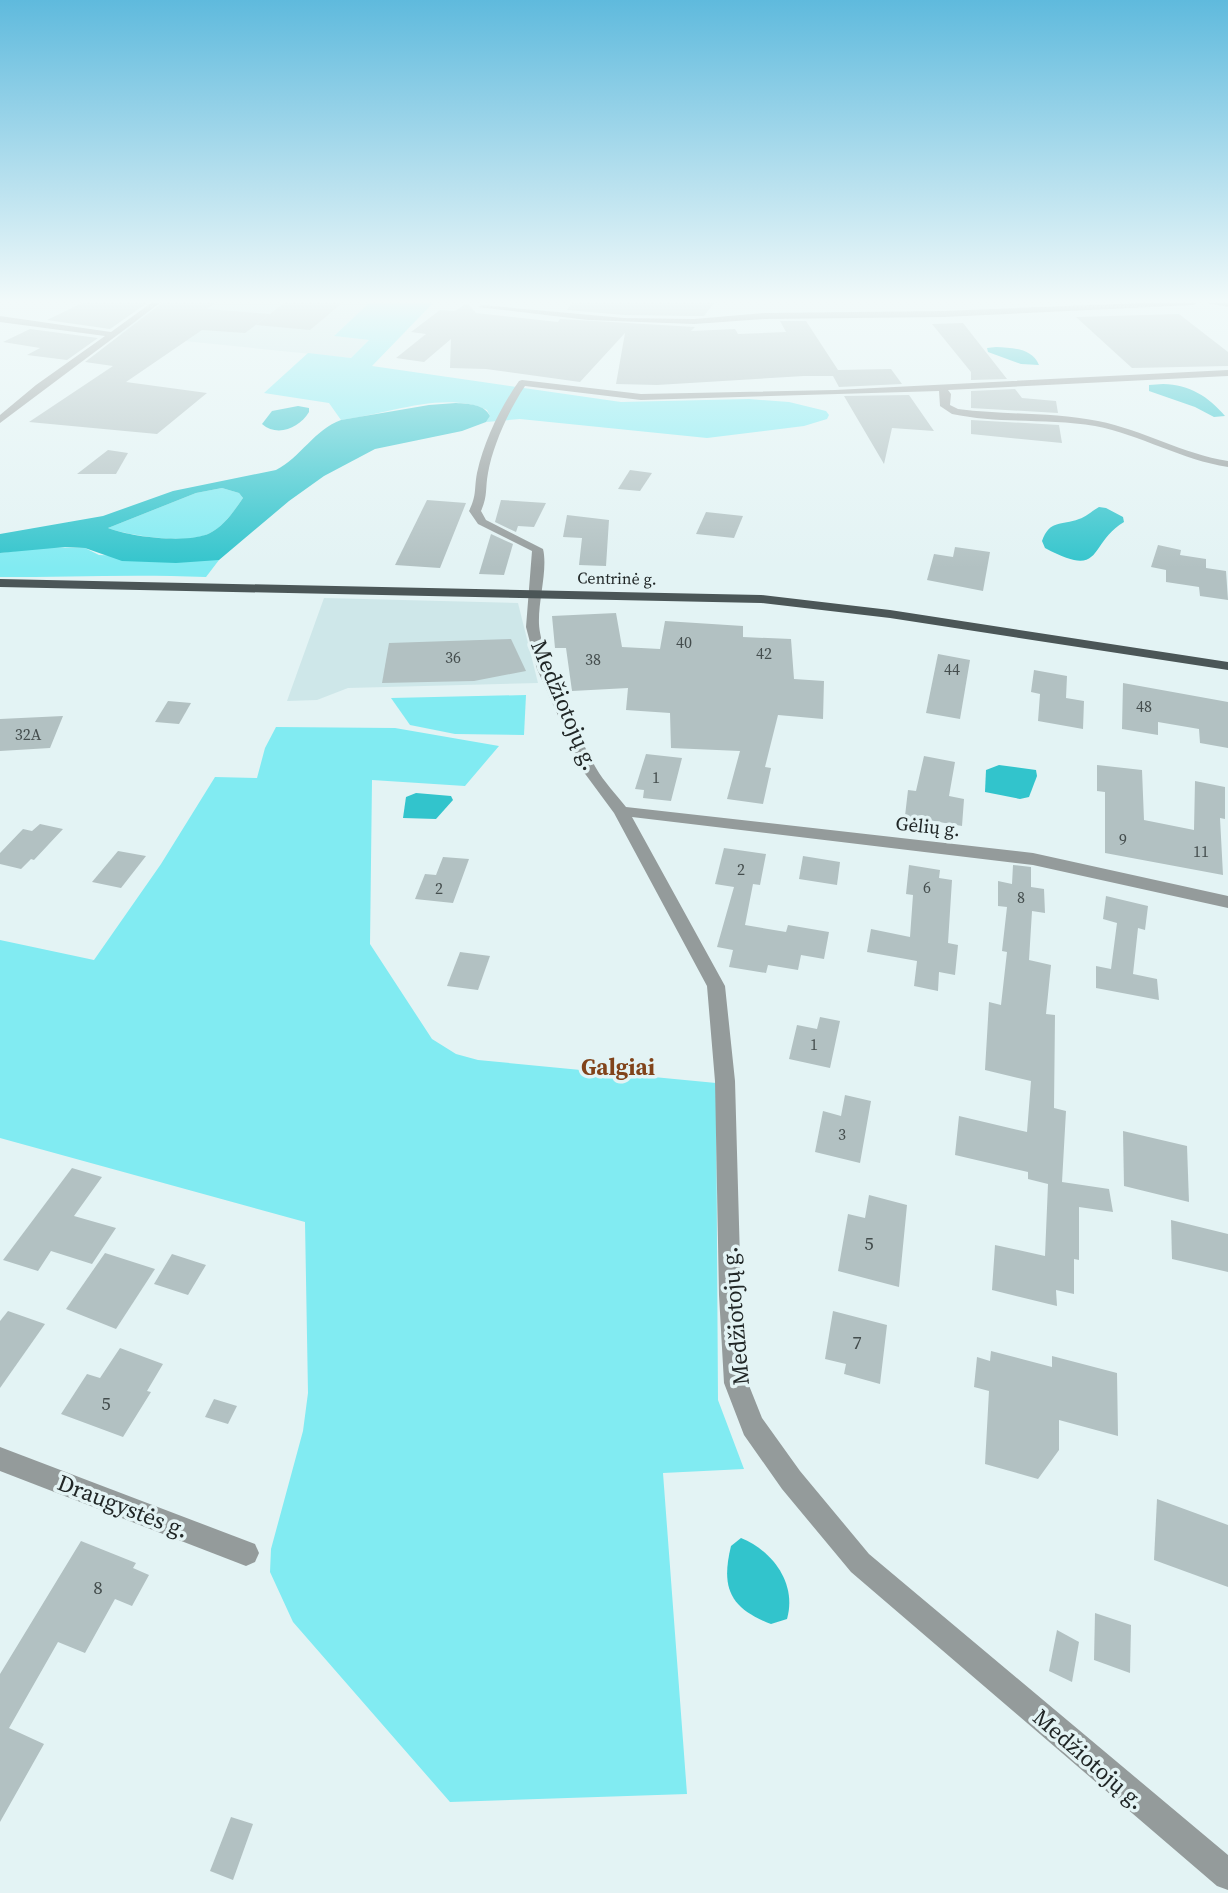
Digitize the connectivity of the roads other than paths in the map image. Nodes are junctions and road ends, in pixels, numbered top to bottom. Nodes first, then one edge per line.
1 (34, 391) edge
2 (516, 391) edge
3 (593, 391) edge
4 (871, 391) edge
5 (944, 391) edge
6 (0, 420) edge
7 (1228, 464) edge
8 (0, 583) edge
9 (533, 594) junction
10 (1228, 666) edge
11 (621, 811) junction
12 (1228, 902) edge
13 (0, 1459) edge
14 (246, 1553) dead end
15 (1228, 1875) edge

1 - 6 street
2 - 9 street, Medžiotojų g.
3 - 4 street, Medžiotojų g.
5 - 7 street
8 - 9 main road, Centrinė g.
9 - 10 main road, Centrinė g.
9 - 11 street, Medžiotojų g.
11 - 12 street, Gėlių g.
11 - 15 street, Medžiotojų g.
13 - 14 street, Draugystės g.

